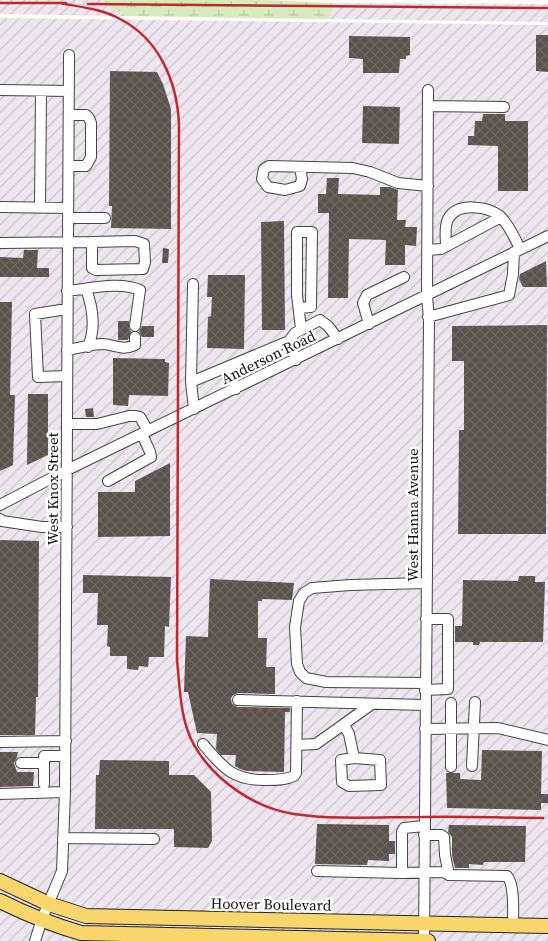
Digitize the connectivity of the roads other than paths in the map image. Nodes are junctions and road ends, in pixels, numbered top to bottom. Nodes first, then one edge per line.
1 (69, 55) dead end
2 (0, 90) edge
3 (428, 90) dead end
4 (41, 91) junction
5 (69, 91) junction
6 (428, 106) junction
7 (504, 106) dead end
8 (69, 116) junction
9 (69, 166) junction
10 (300, 167) dead end
11 (428, 186) junction
12 (0, 208) edge
13 (40, 208) junction
14 (68, 213) junction
15 (501, 217) junction
16 (105, 218) dead end
17 (548, 236) edge
18 (68, 241) junction
19 (92, 242) junction
20 (0, 243) edge
21 (446, 246) junction
22 (428, 250) junction
23 (517, 251) junction
24 (404, 277) dead end
25 (193, 284) dead end
26 (86, 289) junction
27 (67, 291) junction
28 (427, 296) junction
29 (299, 308) junction
30 (67, 309) junction
31 (428, 317) junction
32 (369, 324) junction
33 (301, 329) junction
34 (338, 339) junction
35 (289, 340) junction
36 (88, 347) junction
37 (67, 350) junction
38 (296, 360) junction
39 (228, 367) junction
40 (67, 376) junction
41 (191, 382) junction
42 (236, 389) junction
43 (194, 409) junction
44 (67, 424) junction
45 (145, 433) junction
46 (68, 470) junction
47 (108, 481) dead end
48 (0, 505) edge
49 (0, 519) edge
50 (67, 527) junction
51 (426, 583) junction
52 (426, 619) junction
53 (425, 686) junction
54 (238, 700) dead end
55 (297, 701) junction
56 (475, 702) dead end
57 (451, 703) dead end
58 (372, 704) junction
59 (425, 705) junction
60 (344, 725) junction
61 (475, 728) junction
62 (425, 729) junction
63 (452, 729) junction
64 (548, 740) edge
65 (66, 741) junction
66 (0, 742) edge
67 (203, 744) dead end
68 (297, 745) junction
69 (66, 756) junction
70 (354, 758) junction
71 (21, 763) dead end
72 (44, 763) junction
73 (472, 766) dead end
74 (451, 767) dead end
75 (44, 784) dead end
76 (65, 792) junction
77 (0, 794) edge
78 (424, 831) junction
79 (63, 838) junction
80 (154, 839) dead end
81 (317, 871) dead end
82 (402, 873) junction
83 (424, 873) junction
84 (449, 875) junction
85 (0, 881) edge
86 (0, 900) edge
87 (49, 904) junction
88 (42, 919) junction
89 (424, 924) junction
90 (513, 926) junction
91 (548, 926) edge
92 (161, 938) edge
93 (187, 938) edge
94 (35, 941) edge
95 (424, 941) edge
96 (428, 941) edge

1 - 5 street, West Knox Street
2 - 4 street
3 - 6 street, West Hanna Avenue
4 - 5 street
4 - 13 street
5 - 8 street, West Knox Street
6 - 7 street
6 - 11 street, West Hanna Avenue
8 - 9 street, West Knox Street
8 - 9 street
9 - 14 street, West Knox Street
10 - 11 street
11 - 22 street, West Hanna Avenue
12 - 13 street
13 - 14 street
14 - 16 street
14 - 18 street, West Knox Street
15 - 21 street
15 - 21 street
15 - 23 street
17 - 23 street, Anderson Road
18 - 19 street
18 - 20 street
18 - 27 street, West Knox Street
19 - 19 street
21 - 22 street
22 - 28 street, West Hanna Avenue
23 - 28 street, Anderson Road
23 - 31 street
24 - 32 street
25 - 41 street
26 - 27 street
26 - 36 street
26 - 36 street
27 - 30 street, West Knox Street
28 - 31 street, West Hanna Avenue
28 - 32 street, Anderson Road
29 - 29 street
29 - 33 street
30 - 37 street, West Knox Street
30 - 40 street
31 - 51 street, West Hanna Avenue
32 - 34 street, Anderson Road
33 - 34 street
33 - 35 street
34 - 38 street, Anderson Road
35 - 38 street
35 - 39 street
36 - 37 street
37 - 40 street, West Knox Street
38 - 42 street, Anderson Road
39 - 41 street
39 - 42 street
40 - 44 street, West Knox Street
41 - 43 street
42 - 43 street, Anderson Road
43 - 45 street, Anderson Road
44 - 45 street
44 - 46 street, West Knox Street
45 - 46 street, Anderson Road
45 - 47 street
46 - 48 street, Anderson Road
46 - 50 street, West Knox Street
49 - 50 street
50 - 65 street, West Knox Street
51 - 52 street, West Hanna Avenue
51 - 53 street
52 - 53 street, West Hanna Avenue
52 - 53 street
53 - 59 street, West Hanna Avenue
54 - 55 street
55 - 58 street
55 - 68 street
56 - 61 street
57 - 63 street
58 - 59 street
58 - 60 street
59 - 62 street, West Hanna Avenue
60 - 68 street
60 - 70 street
61 - 63 street
61 - 64 street
61 - 73 street
62 - 63 street
62 - 78 street, West Hanna Avenue
63 - 74 street
65 - 66 street
65 - 69 street, West Knox Street
67 - 68 street
69 - 72 street
69 - 76 street, West Knox Street
70 - 70 street
71 - 72 street
72 - 75 street
76 - 77 street
76 - 79 street, West Knox Street
78 - 82 street
78 - 83 street, West Hanna Avenue
78 - 84 street
79 - 80 street
79 - 87 street, West Knox Street
81 - 82 street
82 - 83 street
83 - 84 street
83 - 89 street, West Hanna Avenue
84 - 90 street
85 - 87 main road, Hoover Boulevard
86 - 88 main road
87 - 88 street, West Knox Street
87 - 89 main road, Hoover Boulevard
88 - 92 main road
88 - 94 street, West Knox Street
89 - 90 main road, Hoover Boulevard
89 - 95 street, West Hanna Avenue
90 - 91 main road, Hoover Boulevard
92 - 93 main road
93 - 95 main road
95 - 96 main road

